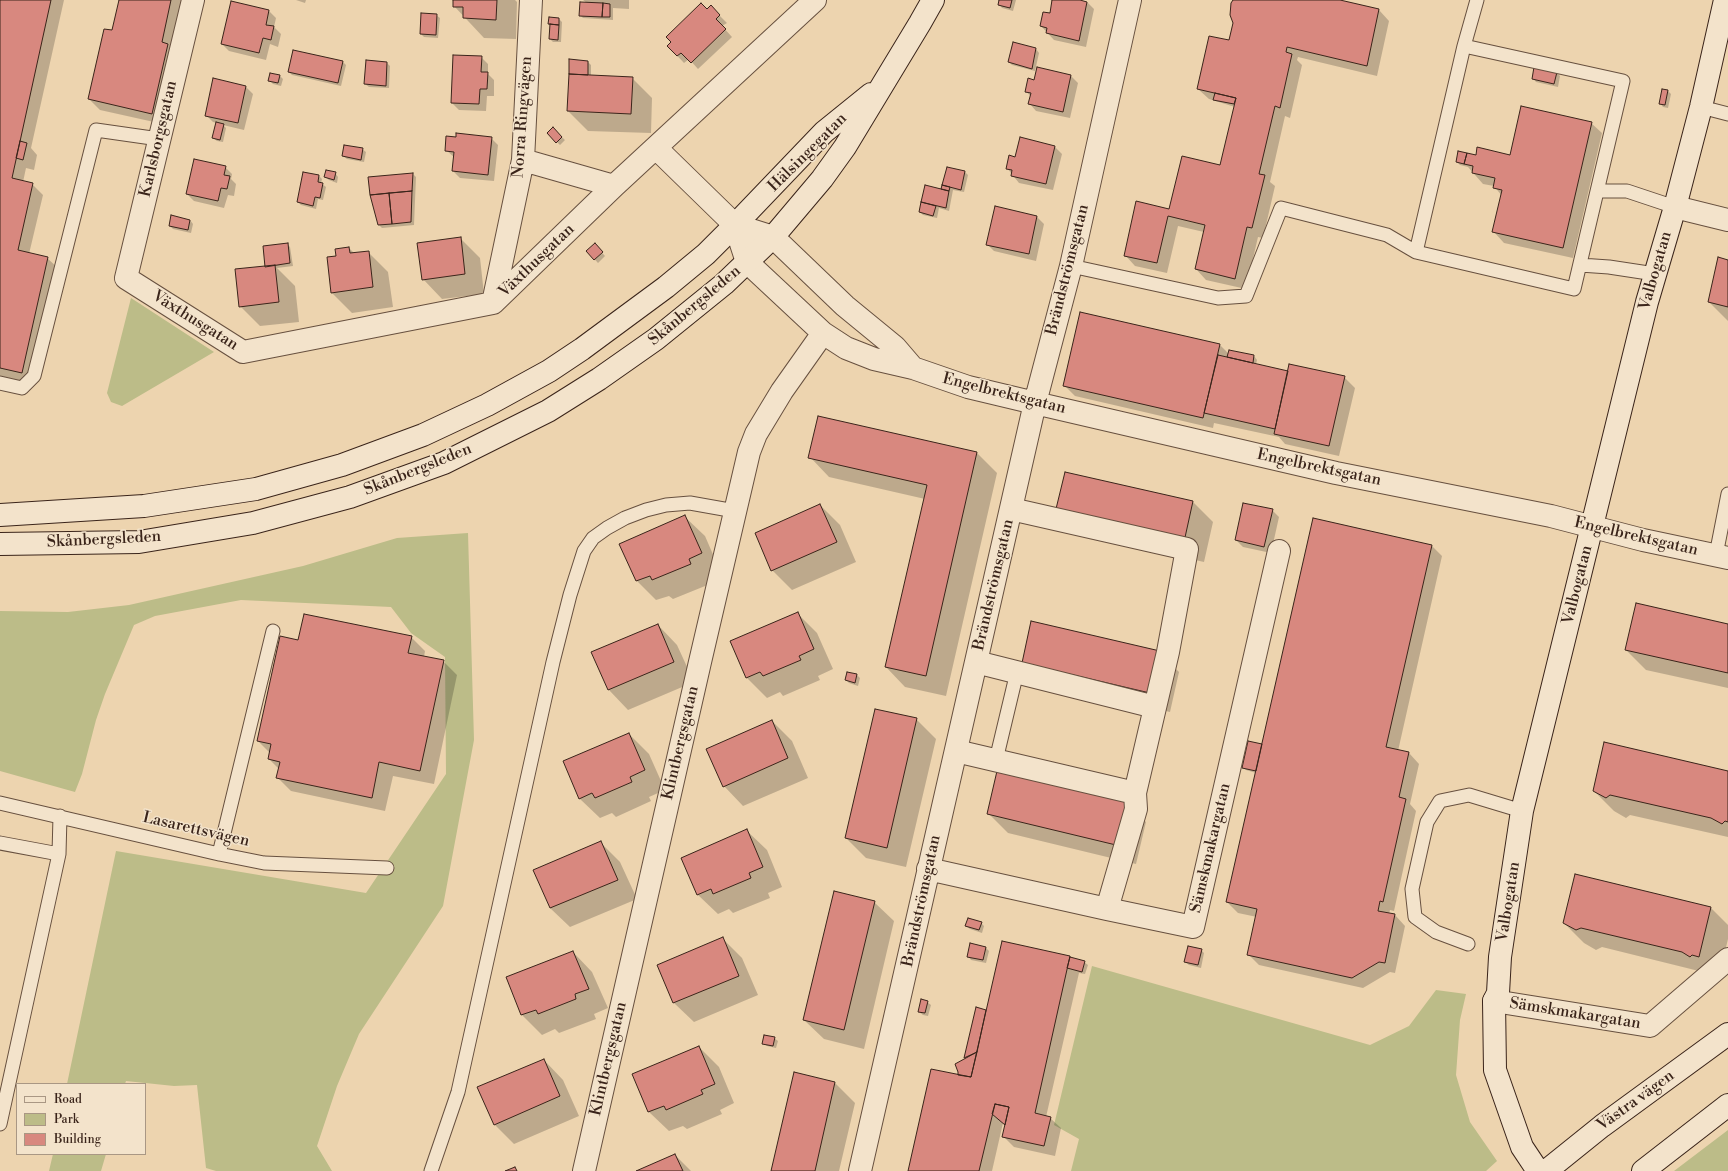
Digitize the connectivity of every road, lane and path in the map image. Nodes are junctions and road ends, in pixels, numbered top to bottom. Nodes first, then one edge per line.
1 (193, 0) edge
2 (531, 0) edge
3 (815, 0) edge
4 (933, 0) edge
5 (1130, 0) edge
6 (1477, 0) edge
7 (1725, 0) edge
8 (1464, 46) junction
9 (883, 84) junction
10 (1701, 107) junction
11 (1728, 114) edge
12 (160, 139) junction
13 (656, 148) junction
14 (523, 160) junction
15 (614, 186) junction
16 (1598, 191) junction
17 (1675, 207) junction
18 (1728, 220) edge
19 (736, 225) junction
20 (773, 237) junction
21 (1416, 252) junction
22 (747, 262) junction
23 (1070, 266) junction
24 (1580, 266) junction
25 (1655, 274) junction
26 (126, 278) joint
27 (493, 303) junction
28 (823, 333) junction
29 (913, 368) junction
30 (0, 384) edge
31 (1035, 403) junction
32 (1728, 494) edge
33 (1011, 509) junction
34 (735, 511) junction
35 (0, 516) edge
36 (1593, 527) junction
37 (0, 544) edge
38 (1279, 551) dead end
39 (1722, 557) edge
40 (273, 631) dead end
41 (976, 662) junction
42 (1017, 672) junction
43 (1155, 707) junction
44 (956, 751) junction
45 (996, 760) junction
46 (1135, 793) junction
47 (0, 803) edge
48 (1522, 812) junction
49 (60, 816) junction
50 (0, 843) edge
51 (59, 854) junction
52 (219, 854) junction
53 (386, 868) dead end
54 (928, 869) junction
55 (1107, 909) junction
56 (1468, 944) dead end
57 (1728, 959) edge
58 (1494, 1001) junction
59 (1728, 1034) edge
60 (1728, 1105) edge
61 (0, 1124) edge
62 (431, 1171) edge
63 (584, 1171) edge
64 (860, 1171) edge
65 (1538, 1171) edge
66 (1546, 1171) edge
67 (1643, 1171) edge

1 - 12 street, Karlsborgsgatan
2 - 14 street, Norra Ringvägen
3 - 13 street, Växthusgatan
4 - 9 street, Hälsingegatan
5 - 23 street, Brändströmsgatan
6 - 8 lane
7 - 10 street, Valbogatan
8 - 16 lane
8 - 21 lane
9 - 19 street, Hälsingegatan
9 - 20 street, Hälsingegatan
10 - 11 lane
10 - 17 street, Valbogatan
12 - 26 street, Karlsborgsgatan
12 - 30 lane
13 - 15 street, Växthusgatan
13 - 19 street
14 - 15 street
14 - 27 street, Norra Ringvägen
15 - 27 street, Växthusgatan
16 - 17 lane
16 - 24 lane
17 - 18 street
17 - 25 street, Valbogatan
19 - 20 street, Engelbrektsgatan
19 - 22 street
19 - 35 street, Skånbergsleden
20 - 22 street, Skånbergsleden
20 - 29 street, Engelbrektsgatan
21 - 23 lane
21 - 24 lane
22 - 28 street, Engelbrektsgatan
22 - 37 street, Skånbergsleden
23 - 31 street, Brändströmsgatan
24 - 25 lane
25 - 36 street, Valbogatan
26 - 27 street, Växthusgatan
28 - 29 street, Engelbrektsgatan
28 - 34 street, Klintbergsgatan
29 - 31 street, Engelbrektsgatan
31 - 33 street, Brändströmsgatan
31 - 36 street, Engelbrektsgatan
32 - 39 lane
33 - 41 street, Brändströmsgatan
33 - 43 street
34 - 62 lane
34 - 63 street, Klintbergsgatan
36 - 39 street, Engelbrektsgatan
36 - 48 street, Valbogatan
38 - 55 street, Sämskmakargatan
40 - 52 lane
41 - 42 street
41 - 44 street, Brändströmsgatan
42 - 43 street
42 - 45 lane
43 - 46 street
44 - 45 street
44 - 54 street, Brändströmsgatan
45 - 46 street
46 - 55 street
47 - 49 lane, Lasarettsvägen
48 - 56 lane
48 - 58 street, Valbogatan
49 - 51 lane
49 - 52 lane, Lasarettsvägen
50 - 51 lane
51 - 61 lane
52 - 53 lane, Lasarettsvägen
54 - 55 street, Sämskmakargatan
54 - 64 street, Brändströmsgatan
57 - 58 street, Sämskmakargatan
58 - 65 street, Valbogatan
59 - 66 street, Västra vägen
60 - 67 street

